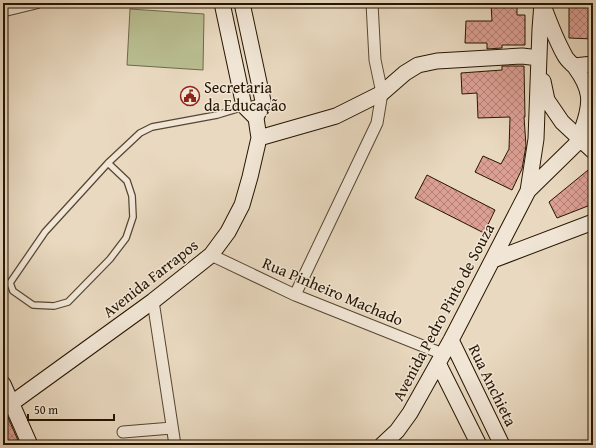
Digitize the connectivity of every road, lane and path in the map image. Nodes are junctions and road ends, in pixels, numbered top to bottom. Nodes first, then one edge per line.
1 (36, 3) edge
2 (222, 3) edge
3 (242, 3) edge
4 (372, 3) edge
5 (542, 3) edge
6 (3, 11) edge
7 (539, 58) junction
8 (593, 64) edge
9 (574, 66) junction
10 (382, 93) junction
11 (263, 101) junction
12 (244, 106) junction
13 (593, 117) edge
14 (256, 118) junction
15 (259, 138) junction
16 (580, 138) junction
17 (593, 151) edge
18 (108, 163) junction
19 (528, 191) junction
20 (593, 222) edge
21 (211, 255) junction
22 (493, 260) junction
23 (295, 294) junction
24 (153, 301) junction
25 (451, 340) junction
26 (441, 359) junction
27 (3, 384) edge
28 (12, 403) junction
29 (172, 428) junction
30 (123, 432) dead end
31 (30, 445) edge
32 (175, 445) edge
33 (382, 445) edge
34 (479, 445) edge
35 (502, 445) edge

1 - 6 street
2 - 12 street
3 - 11 street
4 - 10 street
5 - 7 street, Avenida Pedro Pinto de Souza
5 - 9 street, Avenida Pedro Pinto de Souza
7 - 10 street
7 - 16 street
7 - 19 street, Avenida Pedro Pinto de Souza
8 - 9 street
9 - 16 street, Avenida Pedro Pinto de Souza
10 - 15 street
10 - 23 street
11 - 12 lane
11 - 14 street
12 - 14 street
12 - 18 lane
13 - 16 street
14 - 15 street, Avenida Farrapos
15 - 21 street, Avenida Farrapos
16 - 17 street
16 - 19 street, Avenida Pedro Pinto de Souza
18 - 18 lane
19 - 22 street, Avenida Pedro Pinto de Souza
20 - 22 street
21 - 23 street, Rua Pinheiro Machado
21 - 24 street, Avenida Farrapos
22 - 25 street, Avenida Pedro Pinto de Souza
23 - 26 street, Rua Pinheiro Machado
24 - 28 street, Avenida Farrapos
24 - 29 street
25 - 26 street, Avenida Pedro Pinto de Souza
25 - 35 street, Rua Anchieta
26 - 33 street, Avenida Pedro Pinto de Souza
26 - 34 street
27 - 28 street
28 - 31 street
29 - 30 street
29 - 32 street

